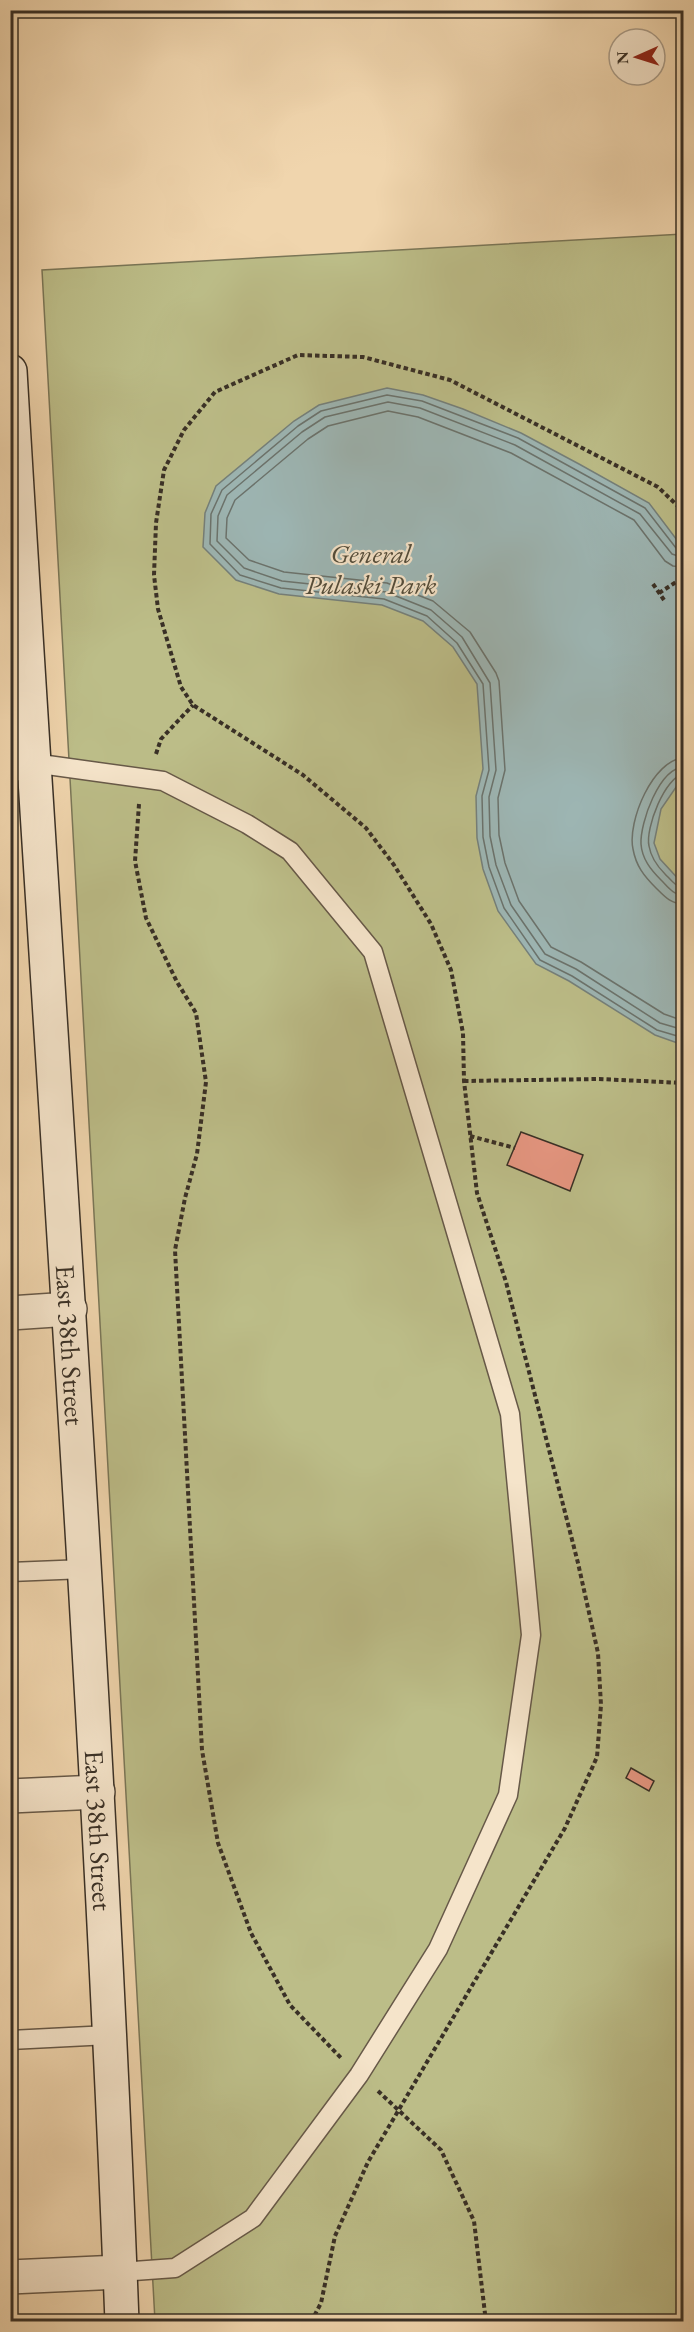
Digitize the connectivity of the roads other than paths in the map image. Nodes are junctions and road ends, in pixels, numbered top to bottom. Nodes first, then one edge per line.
1 (10, 372) edge
2 (22, 763) edge
3 (70, 1309) junction
4 (10, 1313) edge
5 (85, 1569) junction
6 (10, 1572) edge
7 (98, 1792) junction
8 (10, 1796) edge
9 (110, 2035) junction
10 (10, 2040) edge
11 (120, 2272) junction
12 (10, 2277) edge
13 (122, 2322) edge

1 - 2 main road, East 38th Street
2 - 3 main road, East 38th Street
2 - 11 lane
3 - 4 main road
3 - 5 main road, East 38th Street
5 - 6 lane
5 - 7 main road, East 38th Street
7 - 8 main road
7 - 9 main road, East 38th Street
9 - 10 lane
9 - 11 main road, East 38th Street
11 - 12 main road
11 - 13 main road, East 38th Street

